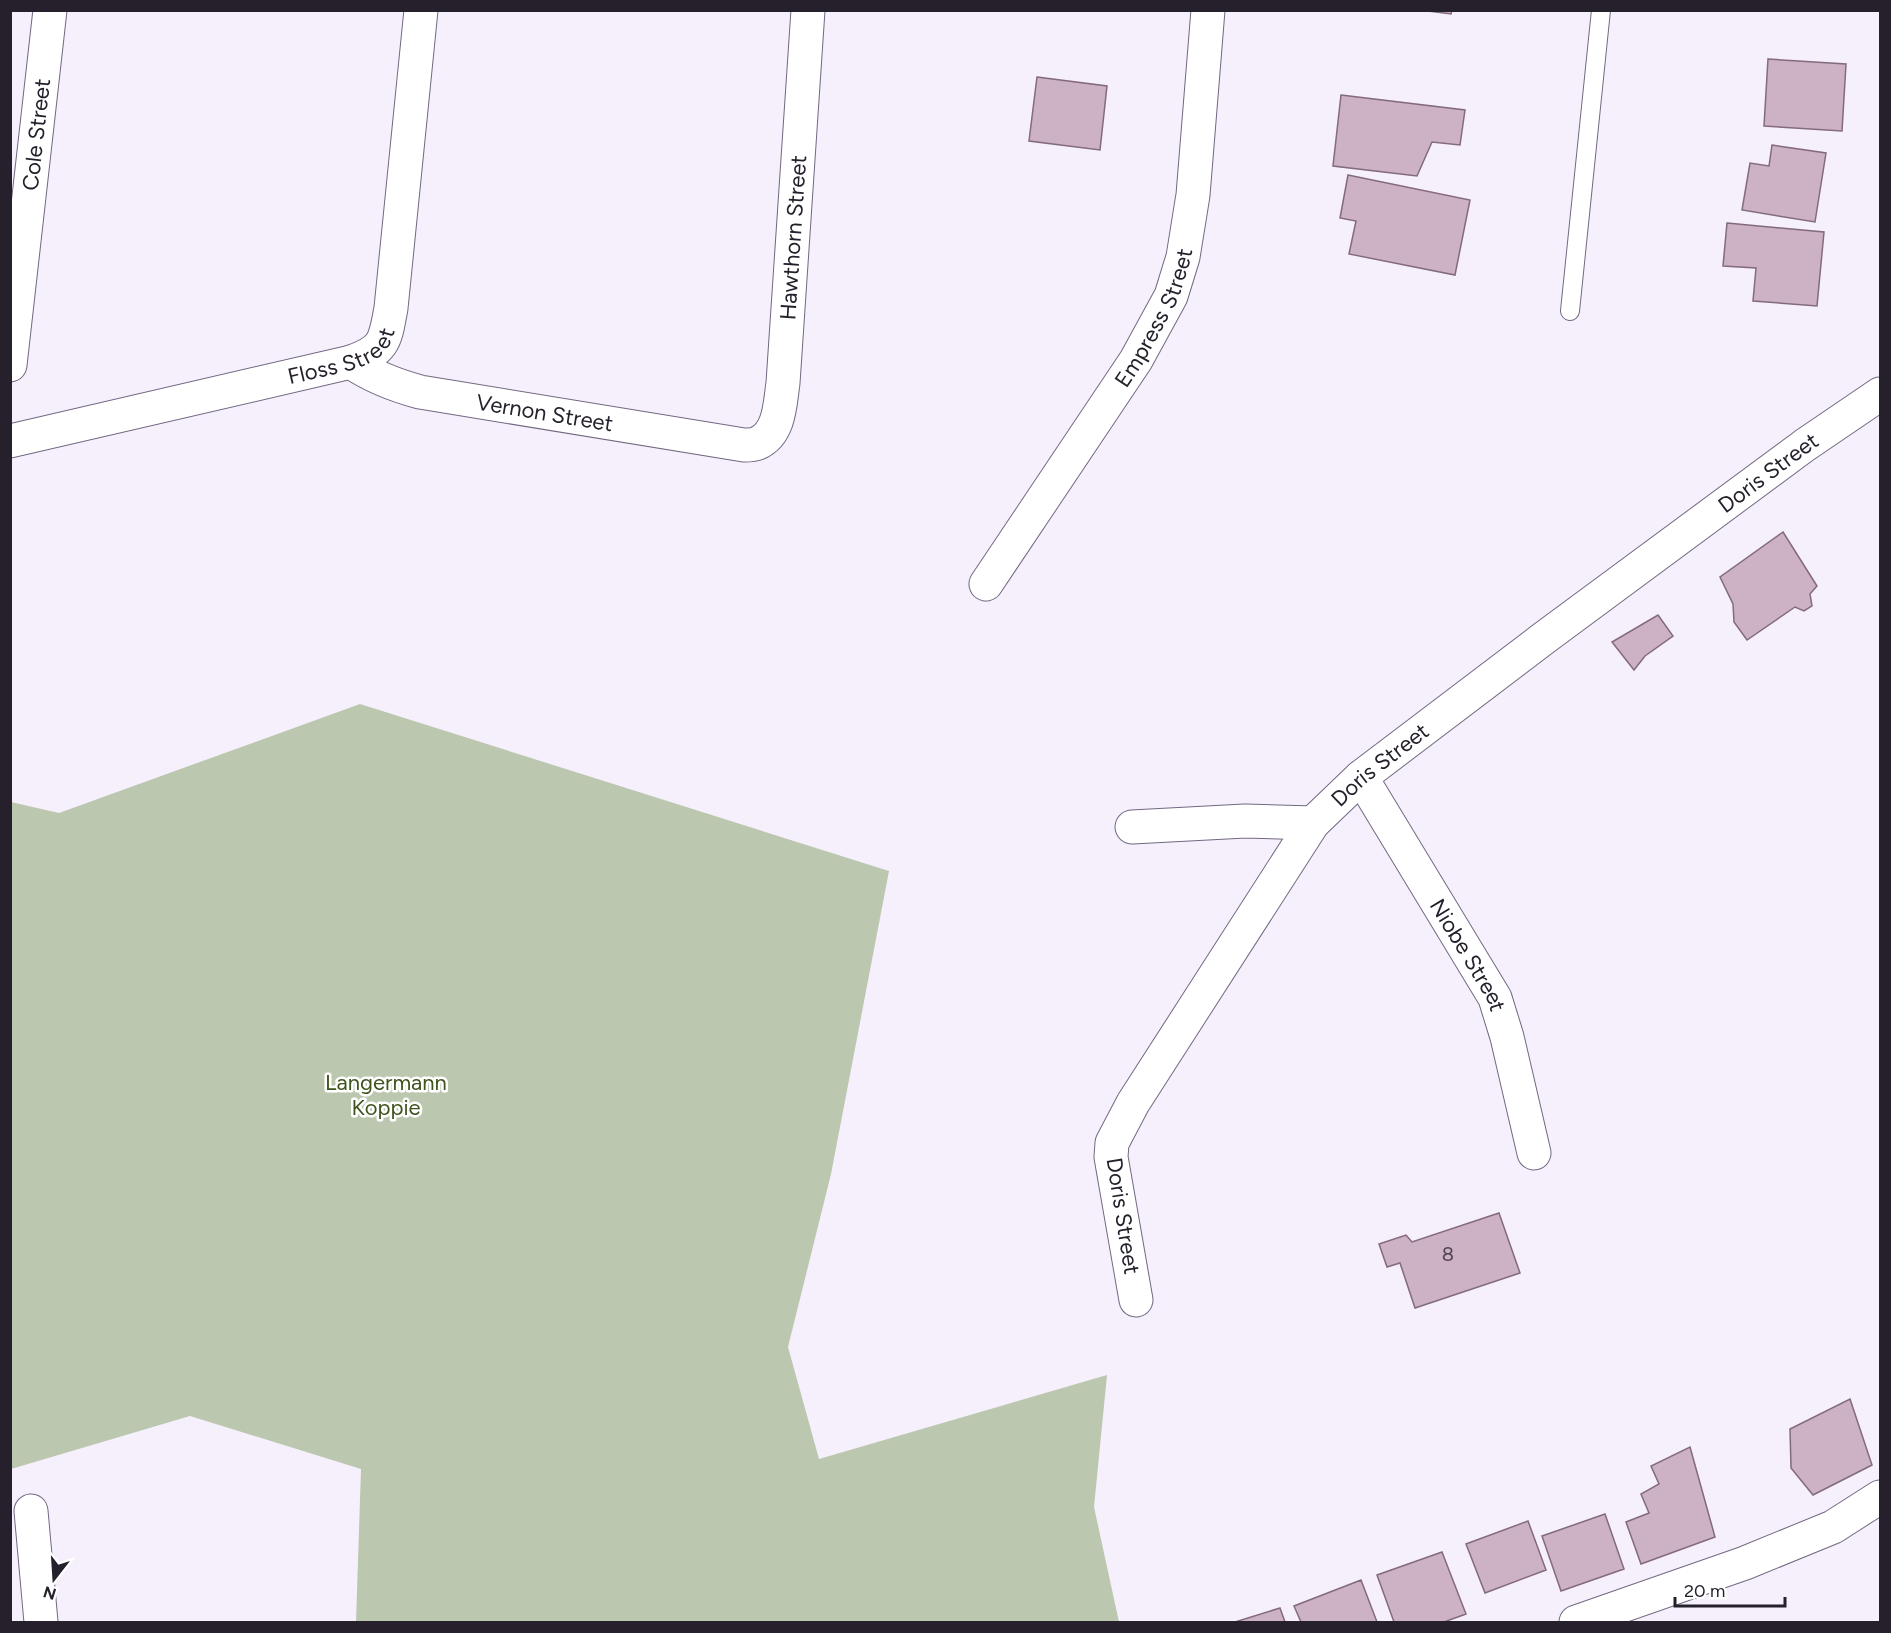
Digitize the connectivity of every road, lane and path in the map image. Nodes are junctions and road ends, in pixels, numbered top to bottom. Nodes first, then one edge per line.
1 (50, 10) edge
2 (421, 10) edge
3 (808, 10) edge
4 (1208, 10) edge
5 (1601, 10) edge
6 (1570, 311) dead end
7 (351, 362) junction
8 (10, 365) edge
9 (1881, 394) edge
10 (10, 441) edge
11 (744, 445) joint
12 (986, 584) dead end
13 (1361, 777) junction
14 (1313, 823) junction
15 (1132, 827) dead end
16 (1534, 1153) dead end
17 (1136, 1300) dead end
18 (1881, 1497) edge
19 (31, 1510) dead end
20 (41, 1623) edge
21 (1576, 1623) edge

1 - 8 street, Cole Street
2 - 7 street, Floss Street
3 - 11 street, Hawthorn Street
4 - 12 street, Empress Street
5 - 6 lane
7 - 10 street, Floss Street
7 - 11 street, Vernon Street
9 - 13 street, Doris Street
13 - 14 street, Doris Street
13 - 16 street, Niobe Street
14 - 15 street
14 - 17 street, Doris Street
18 - 21 street
19 - 20 street

